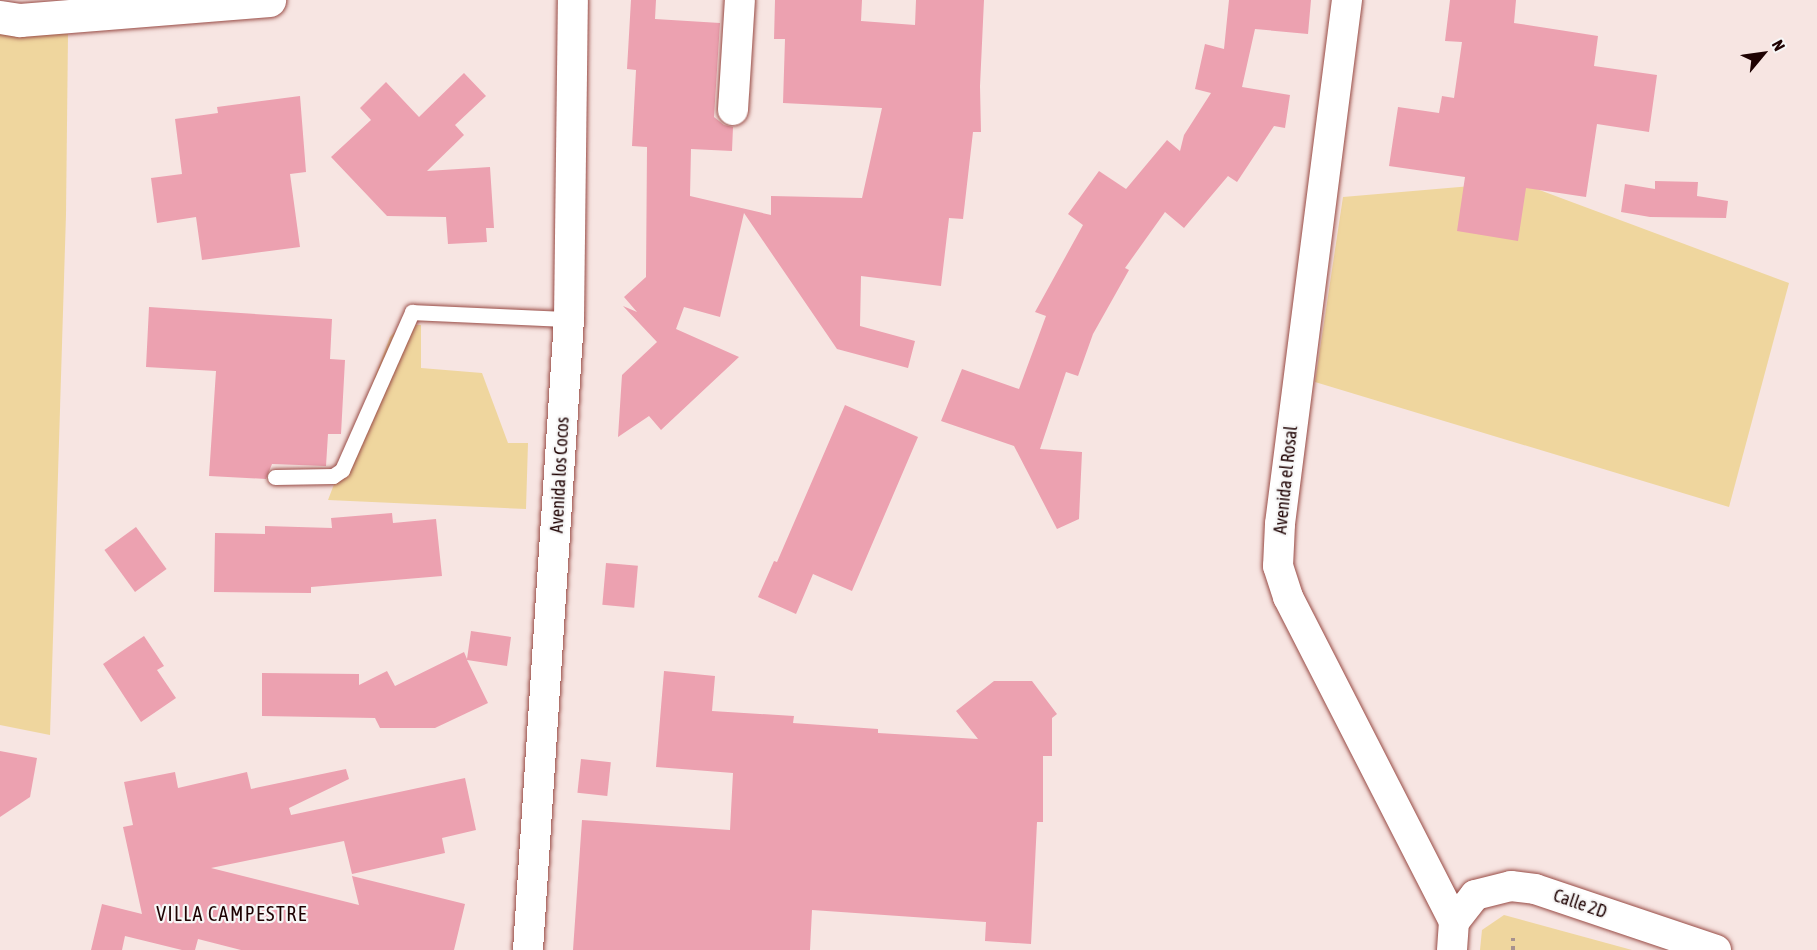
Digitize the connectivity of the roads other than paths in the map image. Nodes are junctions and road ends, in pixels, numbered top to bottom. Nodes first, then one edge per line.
1 (269, 0) edge
2 (573, 0) edge
3 (740, 0) edge
4 (1347, 0) edge
5 (0, 17) edge
6 (733, 110) dead end
7 (569, 319) junction
8 (275, 477) dead end
9 (1453, 936) edge
10 (528, 950) edge
11 (1716, 950) edge

1 - 5 street
2 - 7 street, Avenida los Cocos
3 - 6 street
4 - 9 street, Avenida el Rosal
7 - 8 lane
7 - 10 street, Avenida los Cocos
9 - 11 street, Calle 2D

